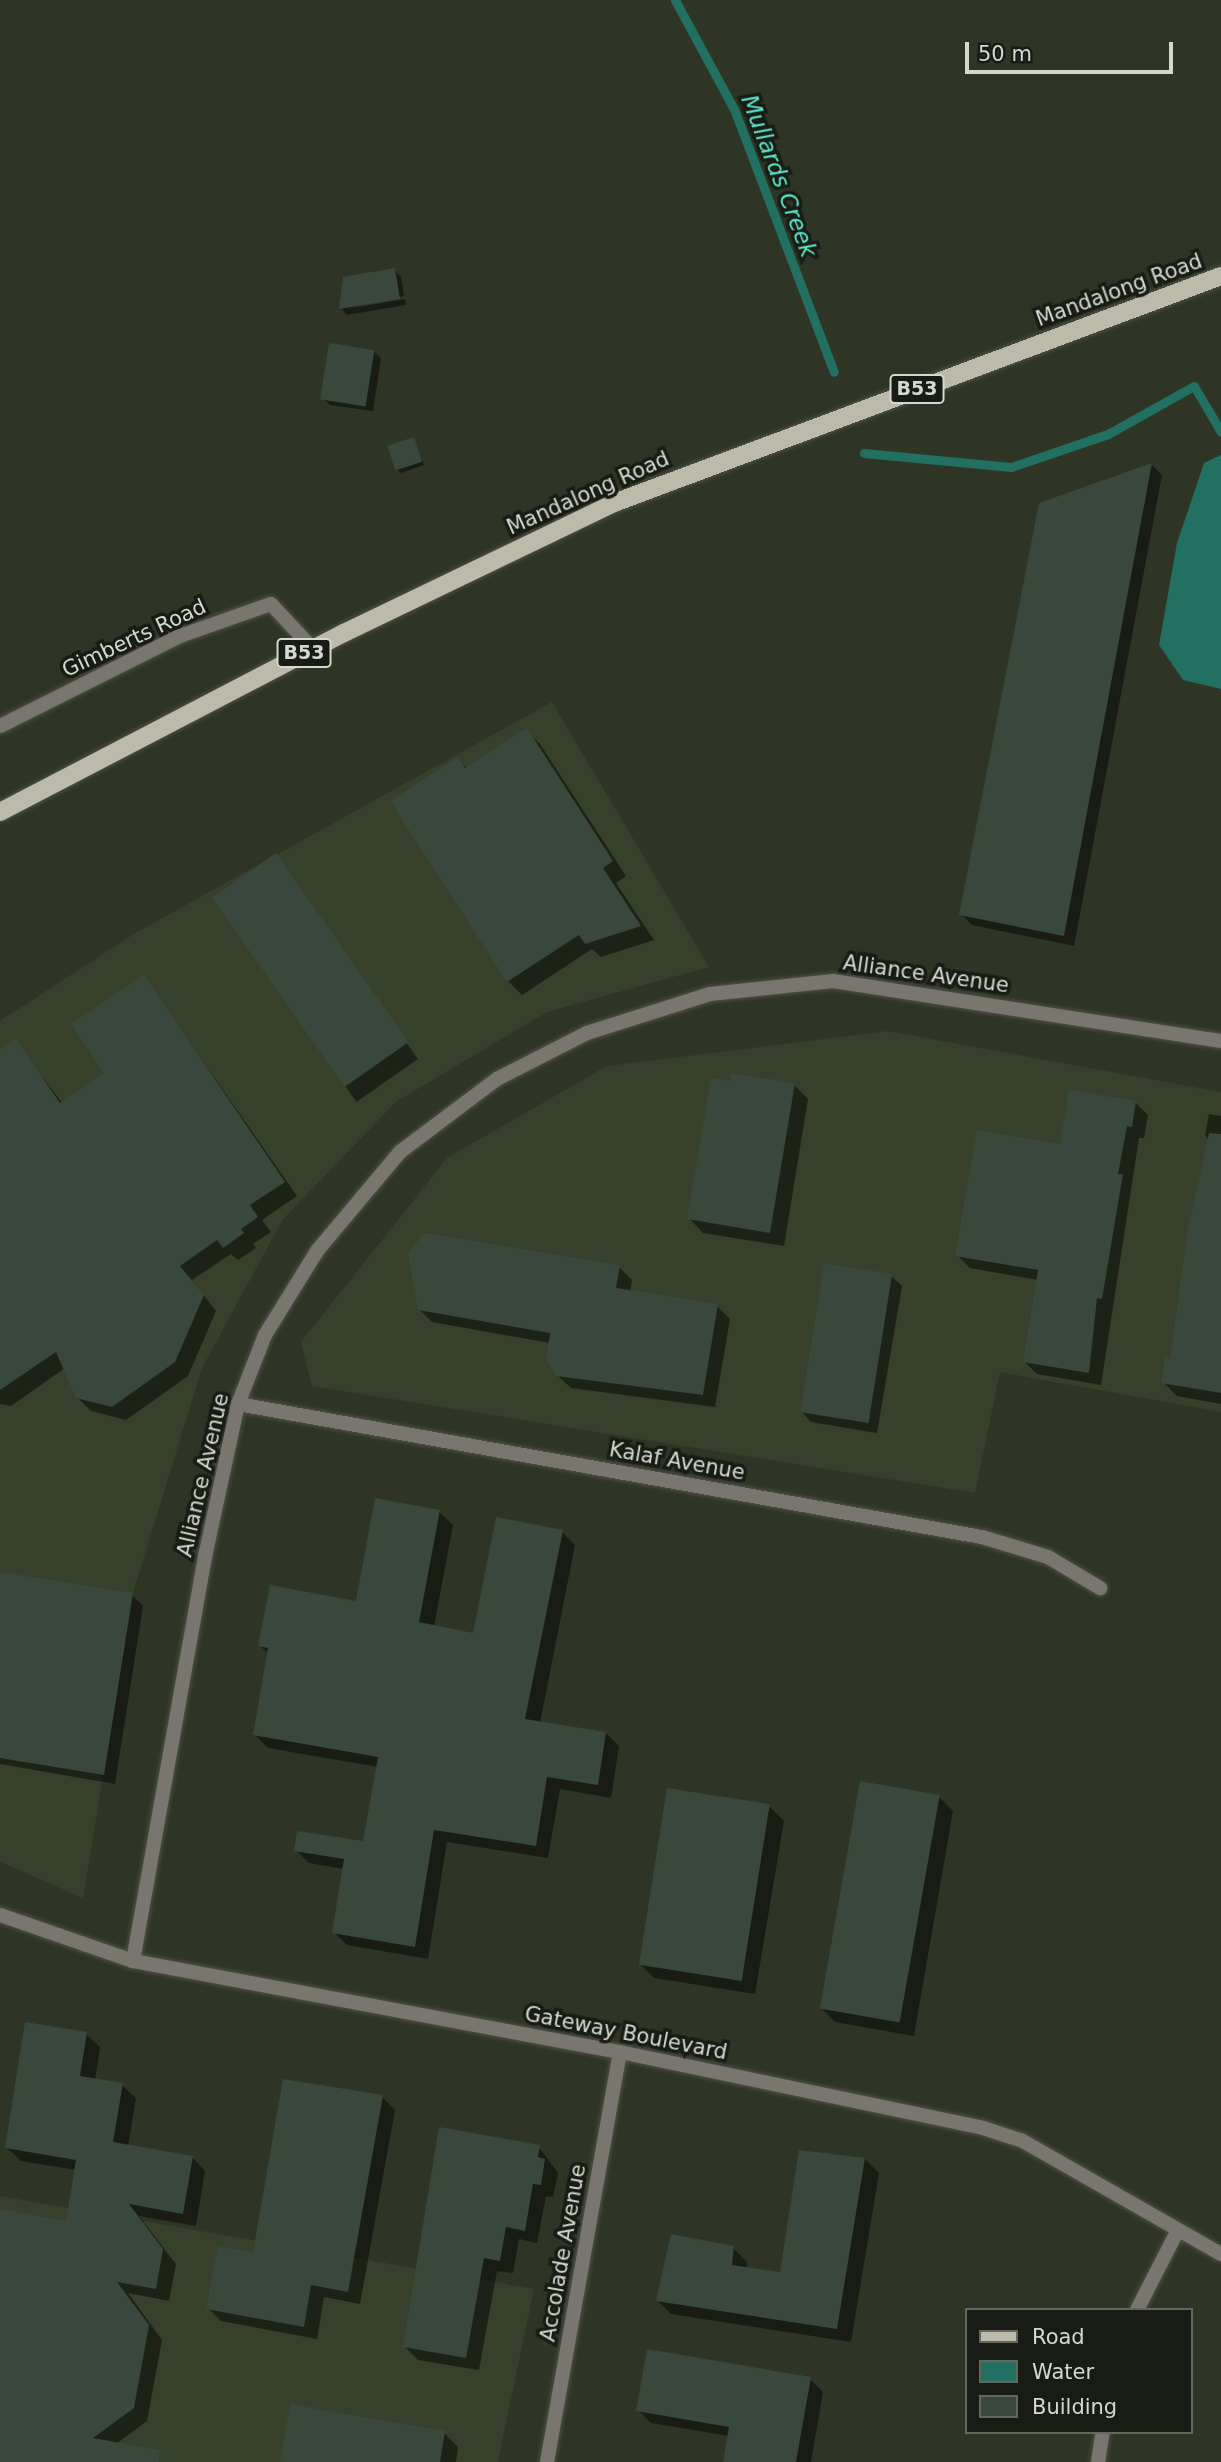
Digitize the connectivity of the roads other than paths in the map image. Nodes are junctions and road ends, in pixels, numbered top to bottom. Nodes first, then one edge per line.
1 (1221, 276) edge
2 (313, 649) junction
3 (0, 726) edge
4 (0, 812) edge
5 (1221, 1041) edge
6 (238, 1404) junction
7 (1100, 1588) dead end
8 (0, 1916) edge
9 (133, 1961) junction
10 (620, 2052) junction
11 (1178, 2230) junction
12 (1221, 2254) edge
13 (1138, 2308) edge
14 (1103, 2434) edge
15 (547, 2462) edge
16 (1098, 2462) edge

1 - 2 main road, Mandalong Road / B53
2 - 3 street, Gimberts Road
2 - 4 main road, Mandalong Road / B53
5 - 6 street, Alliance Avenue
6 - 7 street, Kalaf Avenue
6 - 9 street, Alliance Avenue
8 - 9 street, Gateway Boulevard
9 - 10 street, Gateway Boulevard
10 - 11 street, Gateway Boulevard
10 - 15 street, Accolade Avenue
11 - 12 street, Gateway Boulevard
11 - 13 street
14 - 16 street

